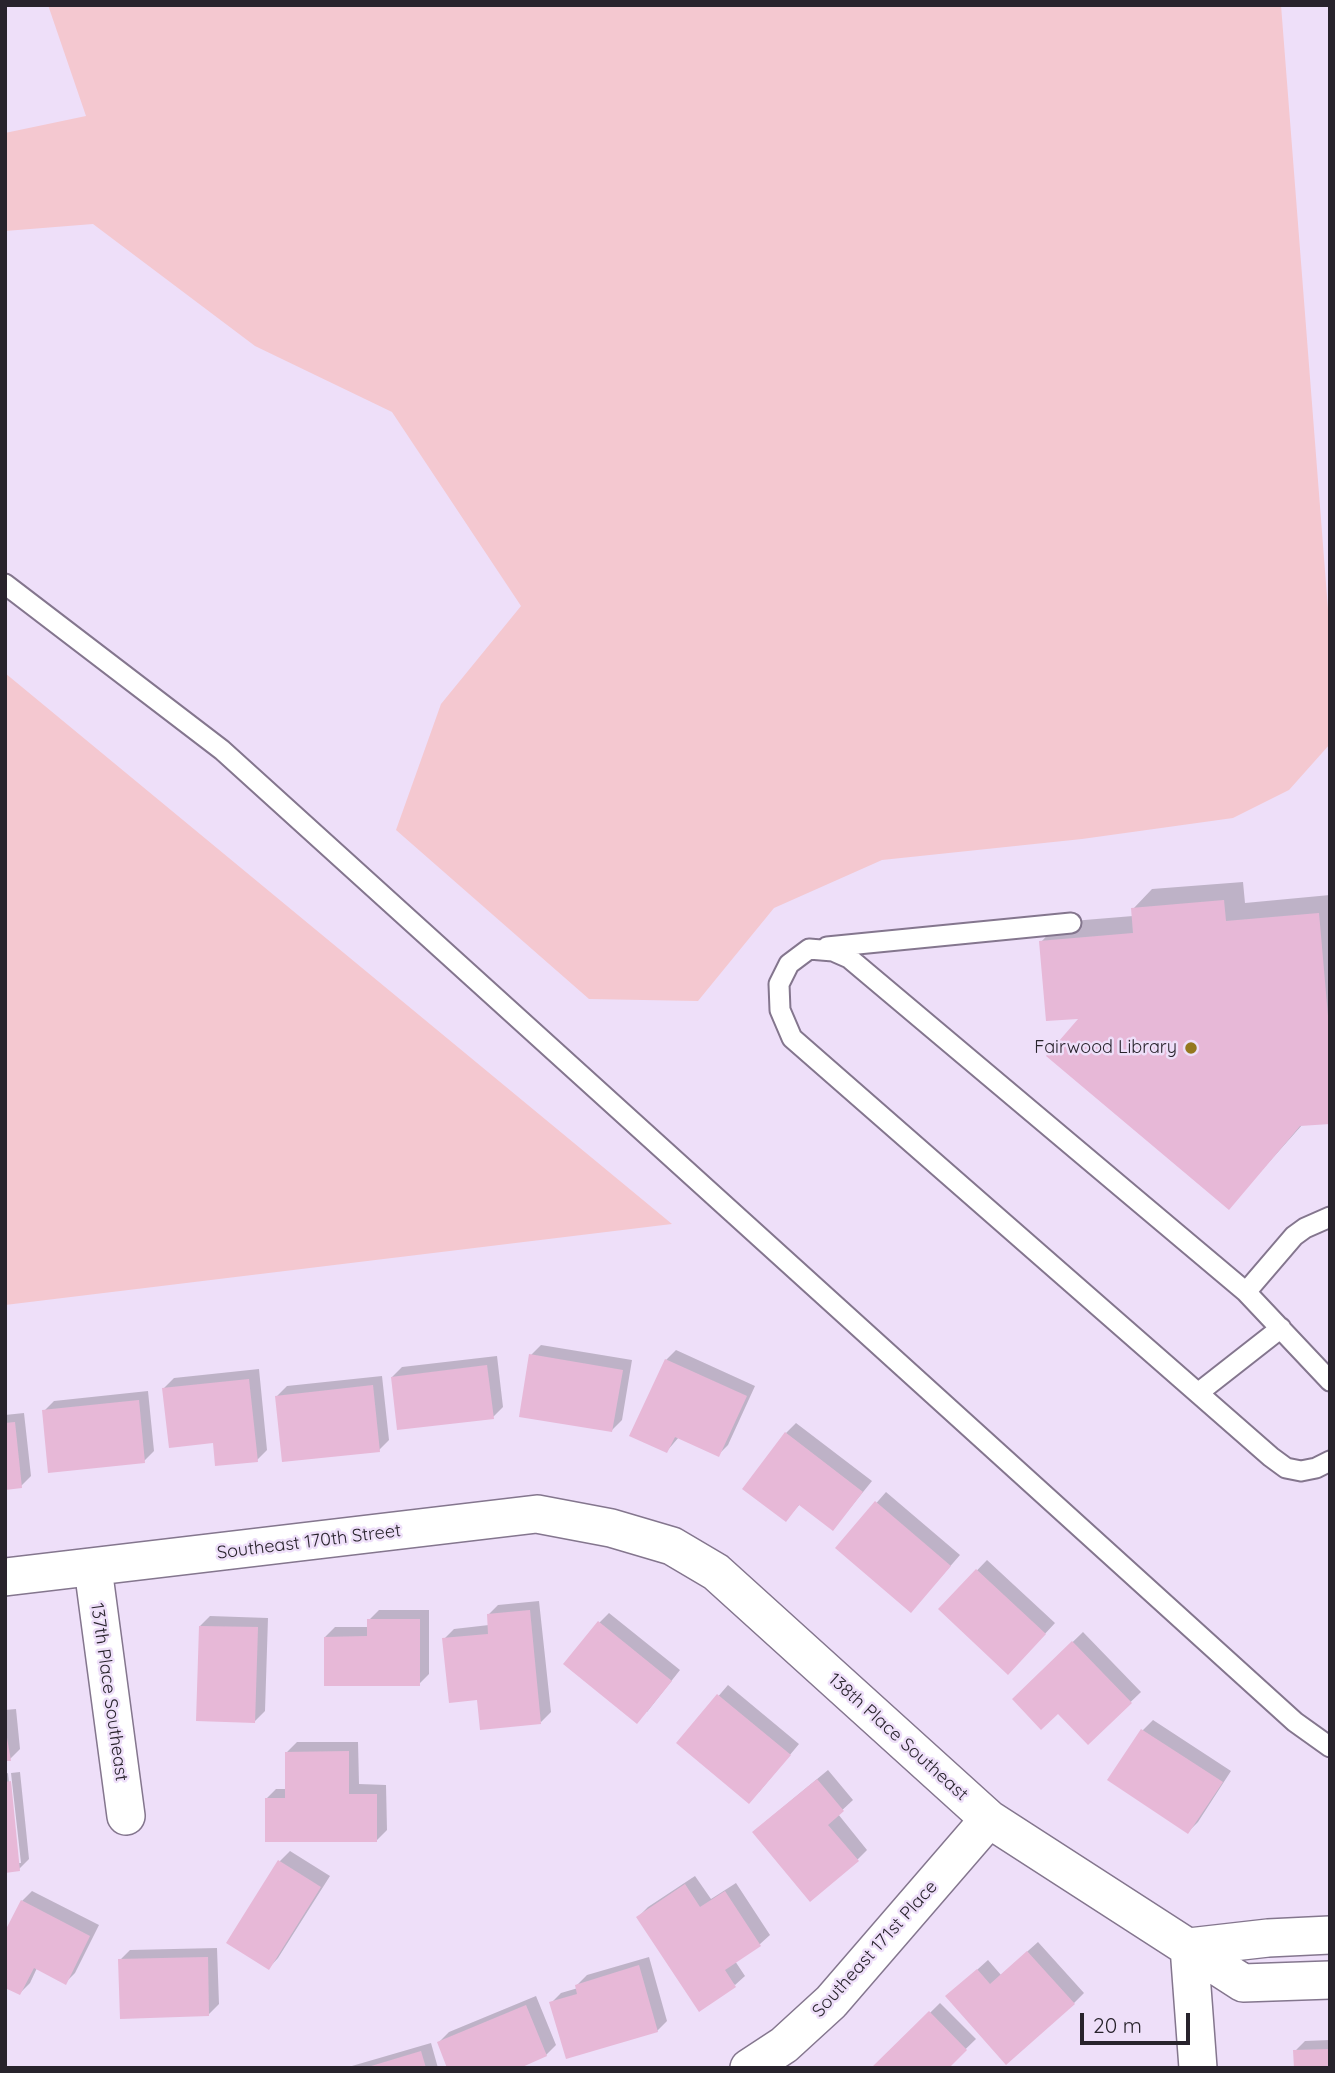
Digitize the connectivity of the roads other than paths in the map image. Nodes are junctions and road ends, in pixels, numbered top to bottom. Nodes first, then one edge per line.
1 (5, 584) edge
2 (1071, 923) dead end
3 (809, 949) junction
4 (1330, 1217) edge
5 (1246, 1292) junction
6 (1280, 1328) junction
7 (1330, 1381) edge
8 (1198, 1394) junction
9 (1330, 1461) edge
10 (611, 1528) joint
11 (93, 1568) junction
12 (5, 1577) edge
13 (1330, 1747) edge
14 (126, 1816) dead end
15 (989, 1819) junction
16 (1330, 1935) edge
17 (1189, 1947) junction
18 (1330, 1980) edge
19 (750, 2068) edge
20 (1198, 2068) edge

1 - 13 lane
2 - 3 lane
3 - 5 lane
3 - 8 lane
4 - 5 lane
5 - 6 lane
6 - 7 lane
6 - 8 lane
8 - 9 lane
10 - 11 street, Southeast 170th Street
10 - 15 street, 138th Place Southeast
11 - 12 street, Southeast 170th Street
11 - 14 street, 137th Place Southeast
15 - 17 street, 138th Place Southeast
15 - 19 street, Southeast 171st Place
16 - 17 street
17 - 18 street
17 - 20 street

